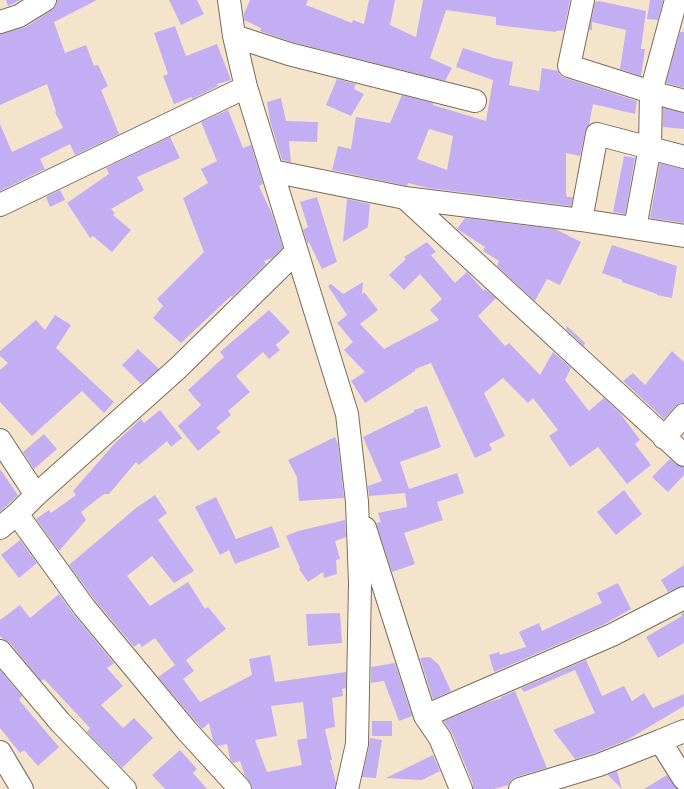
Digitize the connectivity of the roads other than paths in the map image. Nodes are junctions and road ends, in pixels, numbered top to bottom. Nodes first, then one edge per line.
1 (44, 0) edge
2 (228, 0) edge
3 (583, 0) edge
4 (676, 0) edge
5 (0, 22) edge
6 (234, 36) junction
7 (246, 87) junction
8 (651, 92) junction
9 (475, 101) dead end
10 (684, 101) edge
11 (650, 148) junction
12 (684, 157) edge
13 (272, 172) junction
14 (405, 198) junction
15 (0, 205) edge
16 (581, 220) junction
17 (635, 228) junction
18 (684, 236) edge
19 (296, 252) junction
20 (684, 415) edge
21 (664, 438) junction
22 (0, 440) edge
23 (684, 455) edge
24 (36, 495) junction
25 (357, 502) junction
26 (18, 514) junction
27 (0, 528) edge
28 (684, 598) edge
29 (0, 651) edge
30 (425, 716) junction
31 (684, 731) edge
32 (660, 741) junction
33 (0, 752) edge
34 (684, 779) edge
35 (22, 789) edge
36 (125, 789) edge
37 (240, 789) edge
38 (348, 789) edge
39 (461, 789) edge
40 (520, 789) edge

1 - 5 street
2 - 6 street
3 - 8 street
4 - 8 street
6 - 7 street
6 - 9 street
7 - 13 street
7 - 15 street
8 - 10 street
8 - 11 street
11 - 12 street
11 - 16 street
11 - 17 street
13 - 14 street
13 - 19 street
14 - 16 street
14 - 21 street
16 - 17 street
17 - 18 street
19 - 24 street
19 - 25 street
20 - 21 street
21 - 23 street
22 - 24 street
24 - 26 street
25 - 30 street
25 - 38 street
26 - 27 street
26 - 37 street
28 - 30 street
29 - 36 street
30 - 39 street
31 - 32 street
32 - 34 street
32 - 40 street
33 - 35 street

